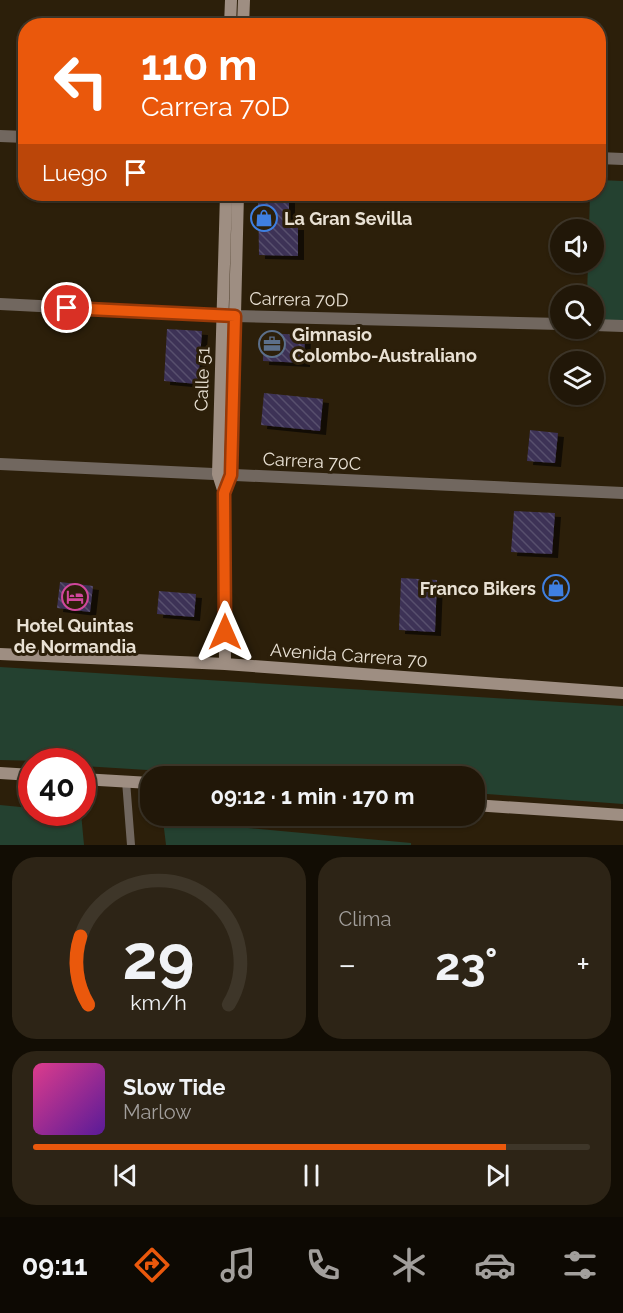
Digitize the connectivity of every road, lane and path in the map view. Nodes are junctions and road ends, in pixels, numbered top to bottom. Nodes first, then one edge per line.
1 (231, 0) edge
2 (244, 0) edge
3 (230, 18) edge
4 (243, 18) edge
5 (0, 136) edge
6 (18, 137) edge
7 (606, 158) edge
8 (623, 159) edge
9 (226, 201) edge
10 (237, 201) edge
11 (0, 304) edge
12 (229, 315) junction
13 (550, 324) edge
14 (604, 325) edge
15 (623, 326) edge
16 (0, 464) edge
17 (218, 474) junction
18 (231, 475) junction
19 (224, 493) junction
20 (623, 493) edge
21 (0, 654) edge
22 (225, 664) junction
23 (623, 693) edge
24 (0, 773) edge
25 (18, 774) edge
26 (96, 780) edge
27 (126, 782) junction
28 (140, 783) edge
29 (485, 806) edge
30 (623, 815) edge
31 (131, 845) edge

1 - 3 main road
2 - 4 main road
5 - 6 street
7 - 8 street
9 - 12 main road, Calle 51
10 - 12 main road, Calle 51
11 - 12 street, Carrera 70D
12 - 13 street, Carrera 70D
12 - 17 main road, Calle 51
12 - 18 main road, Calle 51
14 - 15 street
16 - 17 street, Carrera 70C
17 - 18 street, Carrera 70C
17 - 19 main road, Calle 51
18 - 19 main road, Calle 51
18 - 20 street, Carrera 70C
19 - 22 main road, Calle 51
21 - 22 main road, Avenida Carrera 70
22 - 23 main road, Avenida Carrera 70
24 - 25 main road
26 - 27 main road
27 - 28 main road
27 - 31 lane
29 - 30 main road

